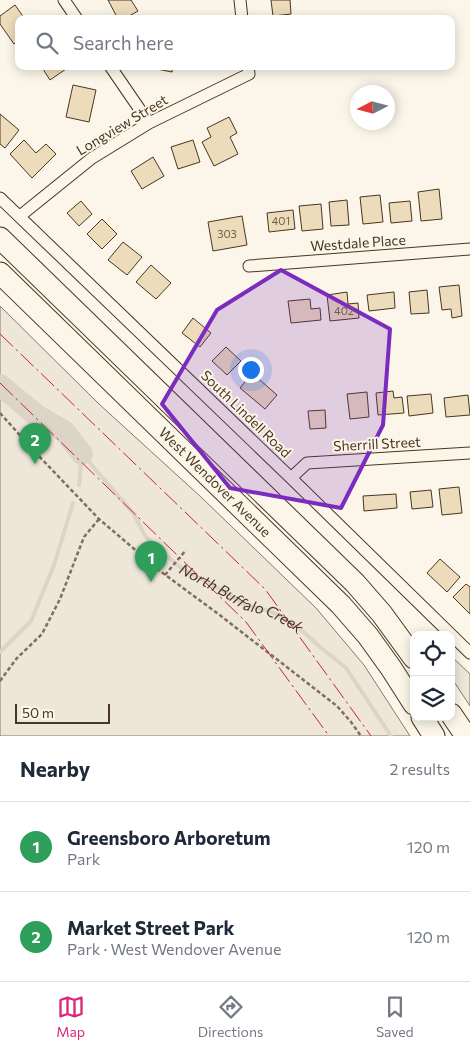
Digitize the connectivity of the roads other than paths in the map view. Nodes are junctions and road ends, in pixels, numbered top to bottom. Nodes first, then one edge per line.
1 (64, 0) edge
2 (240, 0) edge
3 (74, 15) edge
4 (242, 15) edge
5 (113, 70) edge
6 (248, 70) edge
7 (149, 124) junction
8 (0, 198) edge
9 (20, 216) junction
10 (0, 238) edge
11 (470, 250) edge
12 (249, 266) dead end
13 (0, 274) edge
14 (470, 453) edge
15 (291, 478) junction
16 (410, 652) edge
17 (470, 653) edge
18 (410, 698) edge
19 (455, 720) edge
20 (425, 721) edge
21 (434, 736) edge
22 (466, 736) edge

1 - 3 street
2 - 4 street
5 - 7 street
6 - 7 street, Longview Street
7 - 9 street, Longview Street
8 - 9 street, South Lindell Road
9 - 15 street, South Lindell Road
10 - 16 highway, West Wendover Avenue
11 - 12 street, Westdale Place
13 - 18 highway, West Wendover Avenue
14 - 15 street, Sherrill Street
15 - 17 street, South Lindell Road
19 - 22 highway
20 - 21 highway

